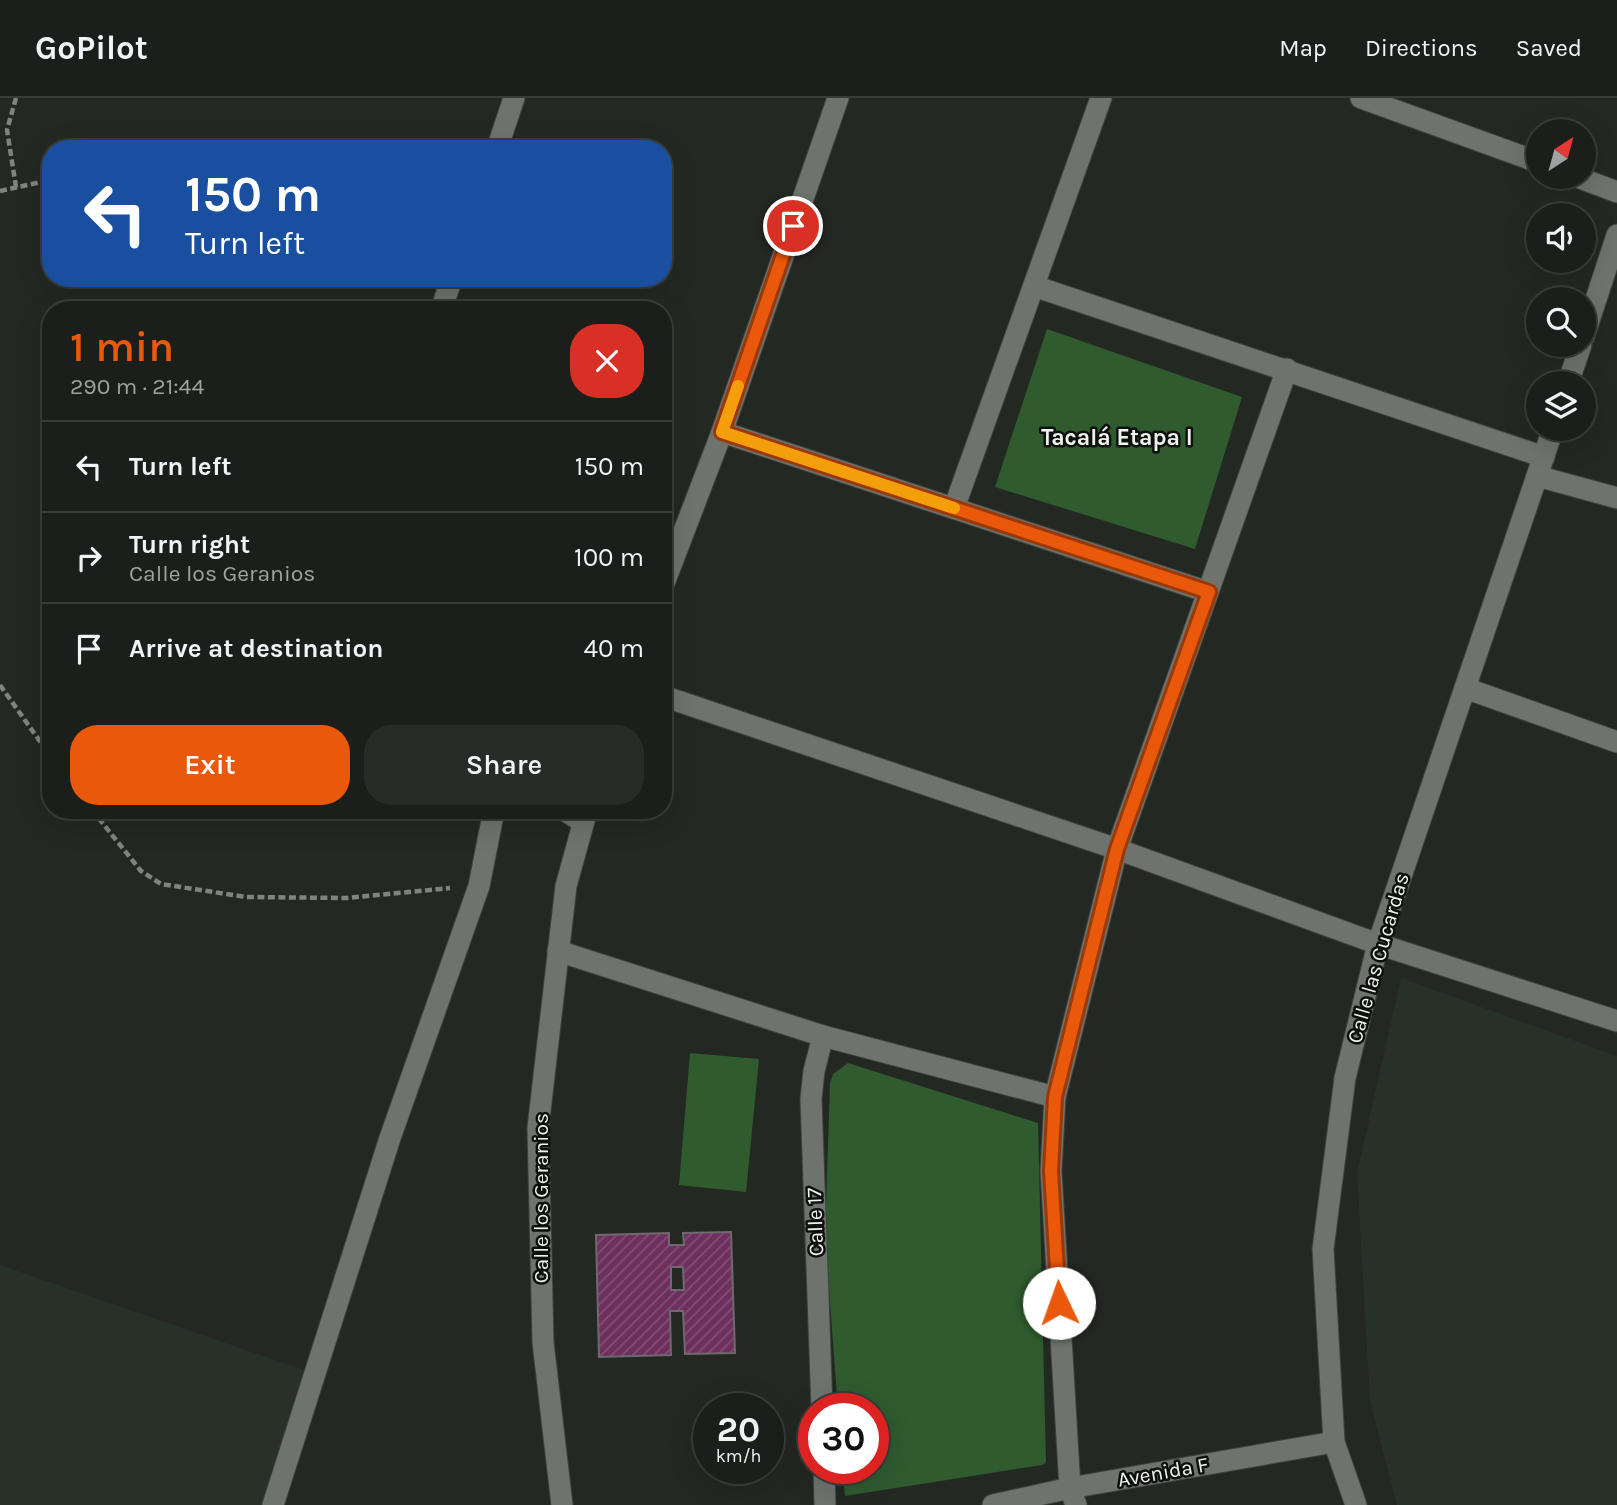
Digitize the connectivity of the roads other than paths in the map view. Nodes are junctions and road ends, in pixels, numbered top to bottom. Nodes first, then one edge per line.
1 (514, 98) edge
2 (838, 98) edge
3 (1101, 98) edge
4 (1361, 98) edge
5 (1392, 103) edge
6 (500, 140) edge
7 (1526, 157) edge
8 (1596, 184) edge
9 (1617, 192) edge
10 (1617, 235) edge
11 (1034, 286) junction
12 (1596, 299) edge
13 (1287, 369) junction
14 (722, 432) junction
15 (1549, 441) edge
16 (1540, 467) junction
17 (1617, 498) edge
18 (954, 508) junction
19 (672, 563) edge
20 (1209, 592) junction
21 (1465, 688) junction
22 (672, 699) edge
23 (1617, 742) edge
24 (492, 819) edge
25 (584, 819) edge
26 (1117, 849) junction
27 (1378, 944) junction
28 (558, 951) junction
29 (1617, 1021) edge
30 (823, 1036) junction
31 (1055, 1097) junction
32 (821, 1393) edge
33 (1334, 1443) junction
34 (824, 1484) edge
35 (1073, 1497) edge
36 (273, 1505) edge
37 (562, 1505) edge
38 (825, 1505) edge
39 (993, 1505) edge
40 (1356, 1505) edge

1 - 6 street
2 - 14 street
3 - 11 street
4 - 5 street
5 - 7 street
8 - 9 street
10 - 12 street
11 - 13 street
11 - 18 street
13 - 16 street
13 - 20 street
14 - 18 street
14 - 19 street
15 - 16 street, Calle las Cucardas
16 - 17 street
16 - 21 street, Calle las Cucardas
18 - 20 street
20 - 26 street
21 - 23 street
21 - 27 street, Calle las Cucardas
22 - 26 street
24 - 36 street
25 - 28 street, Calle los Geranios
26 - 27 street
26 - 31 street
27 - 29 street
27 - 33 street, Calle las Cucardas
28 - 30 street
28 - 37 street, Calle los Geranios
30 - 31 street
30 - 32 street, Calle 17
31 - 35 street
33 - 35 street, Avenida F
33 - 40 street, Calle las Cucardas
34 - 38 street
35 - 39 street, Avenida F

